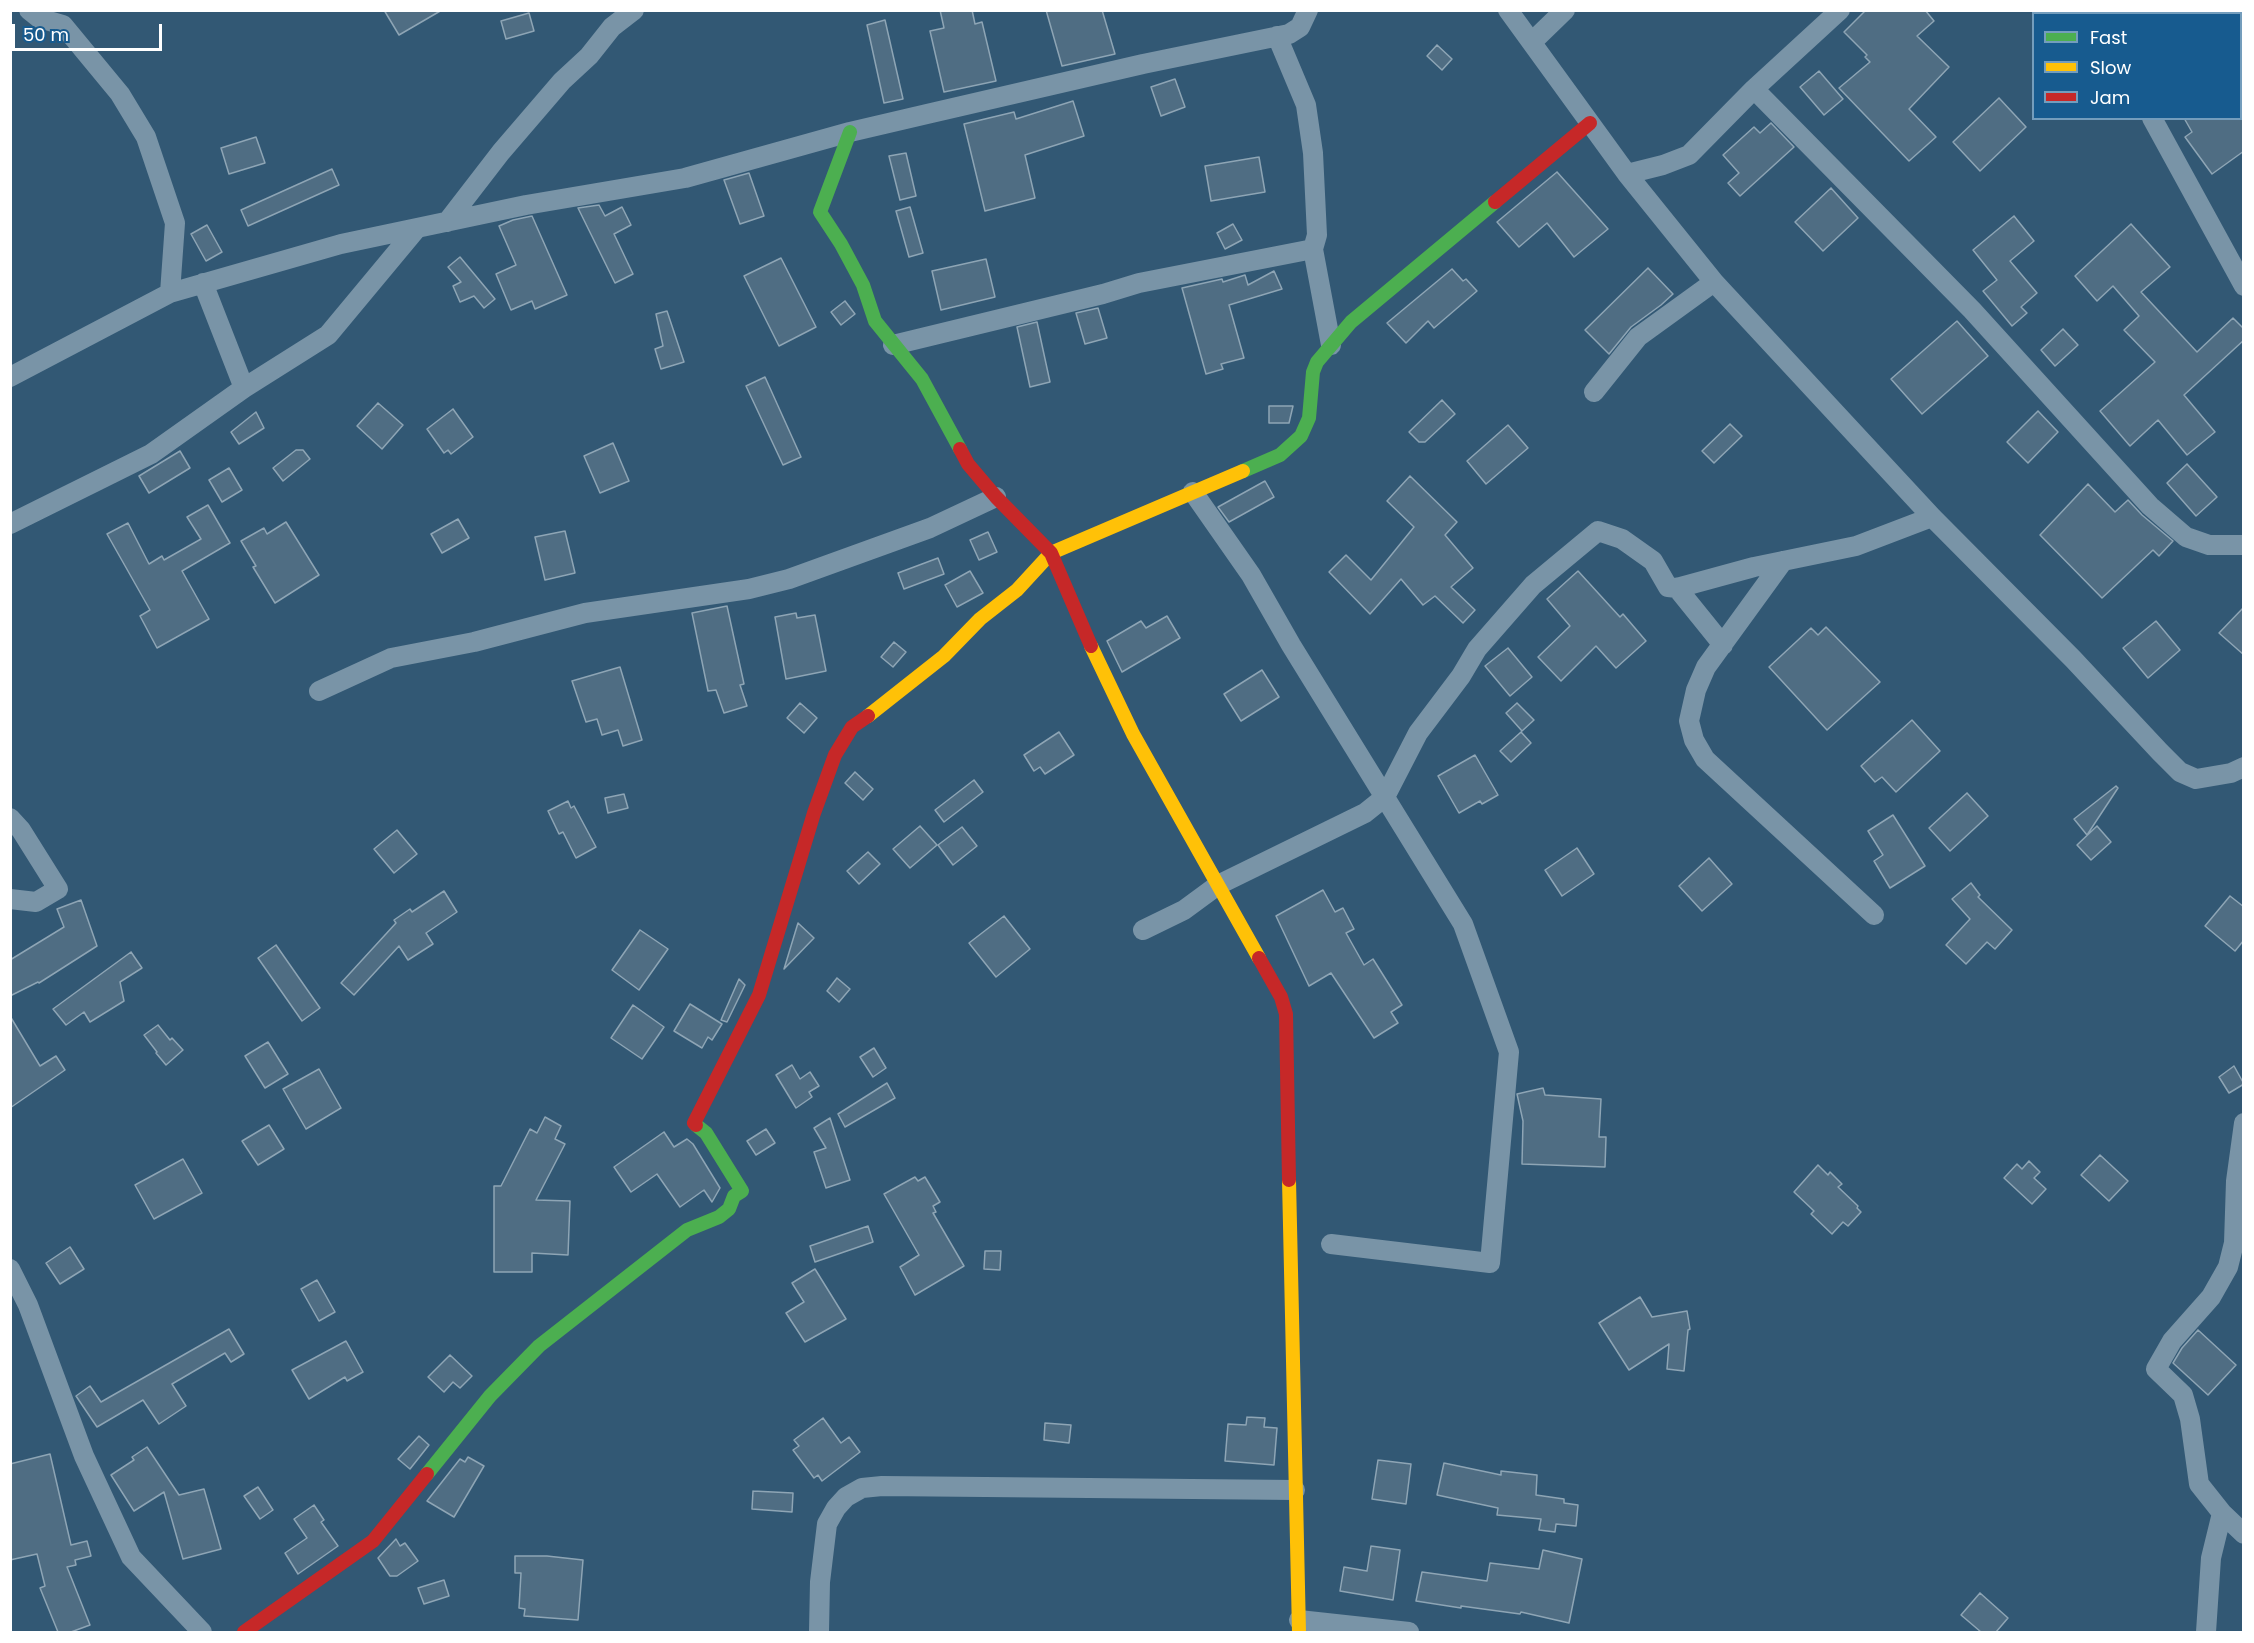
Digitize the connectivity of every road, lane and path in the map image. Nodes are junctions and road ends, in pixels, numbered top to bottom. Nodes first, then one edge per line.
1 (29, 10) edge
2 (634, 10) edge
3 (1308, 10) edge
4 (1508, 10) edge
5 (1565, 10) edge
6 (1840, 10) edge
7 (1276, 36) junction
8 (1532, 42) junction
9 (1754, 89) junction
10 (2153, 120) edge
11 (1590, 123) junction
12 (850, 132) junction
13 (1627, 174) junction
14 (447, 222) junction
15 (417, 228) junction
16 (1313, 249) junction
17 (1714, 282) junction
18 (203, 283) junction
19 (2244, 286) edge
20 (170, 293) junction
21 (893, 345) junction
22 (1331, 345) junction
23 (10, 377) edge
24 (244, 388) junction
25 (1594, 392) dead end
26 (1193, 492) junction
27 (996, 497) junction
28 (1932, 517) junction
29 (10, 524) edge
30 (2244, 544) edge
31 (1051, 553) junction
32 (1783, 561) junction
33 (1677, 588) junction
34 (1723, 645) junction
35 (319, 691) dead end
36 (2244, 766) edge
37 (1385, 797) junction
38 (10, 818) edge
39 (1218, 885) junction
40 (10, 899) edge
41 (1874, 915) dead end
42 (1143, 930) dead end
43 (2244, 1123) edge
44 (1331, 1244) dead end
45 (10, 1269) edge
46 (1295, 1490) junction
47 (2222, 1513) junction
48 (2244, 1534) edge
49 (1299, 1626) edge
50 (202, 1632) edge
51 (244, 1632) edge
52 (819, 1632) edge
53 (1408, 1632) edge
54 (2206, 1632) edge

1 - 20 street
2 - 14 street
3 - 7 street
4 - 8 street
5 - 8 street
6 - 9 street
7 - 12 street
7 - 16 street
8 - 11 street
9 - 13 street
9 - 30 street
10 - 19 street
11 - 13 street
11 - 22 street
12 - 14 street
12 - 21 street
13 - 17 street
14 - 15 street
15 - 18 street
15 - 24 street
16 - 21 street
16 - 22 street
17 - 25 street
17 - 28 street
18 - 20 street
18 - 24 street
20 - 23 street
21 - 27 street
22 - 26 street
24 - 29 street
26 - 31 street
26 - 37 street
27 - 31 street
27 - 35 street
28 - 32 street
28 - 36 street
31 - 39 street
31 - 51 street
32 - 33 street
32 - 34 street
33 - 34 street
33 - 37 street
34 - 41 street
37 - 39 street
37 - 44 street
38 - 40 street
39 - 42 street
39 - 46 street
43 - 47 street
45 - 50 street
46 - 49 street
46 - 52 street
47 - 48 street
47 - 54 street
49 - 53 street

